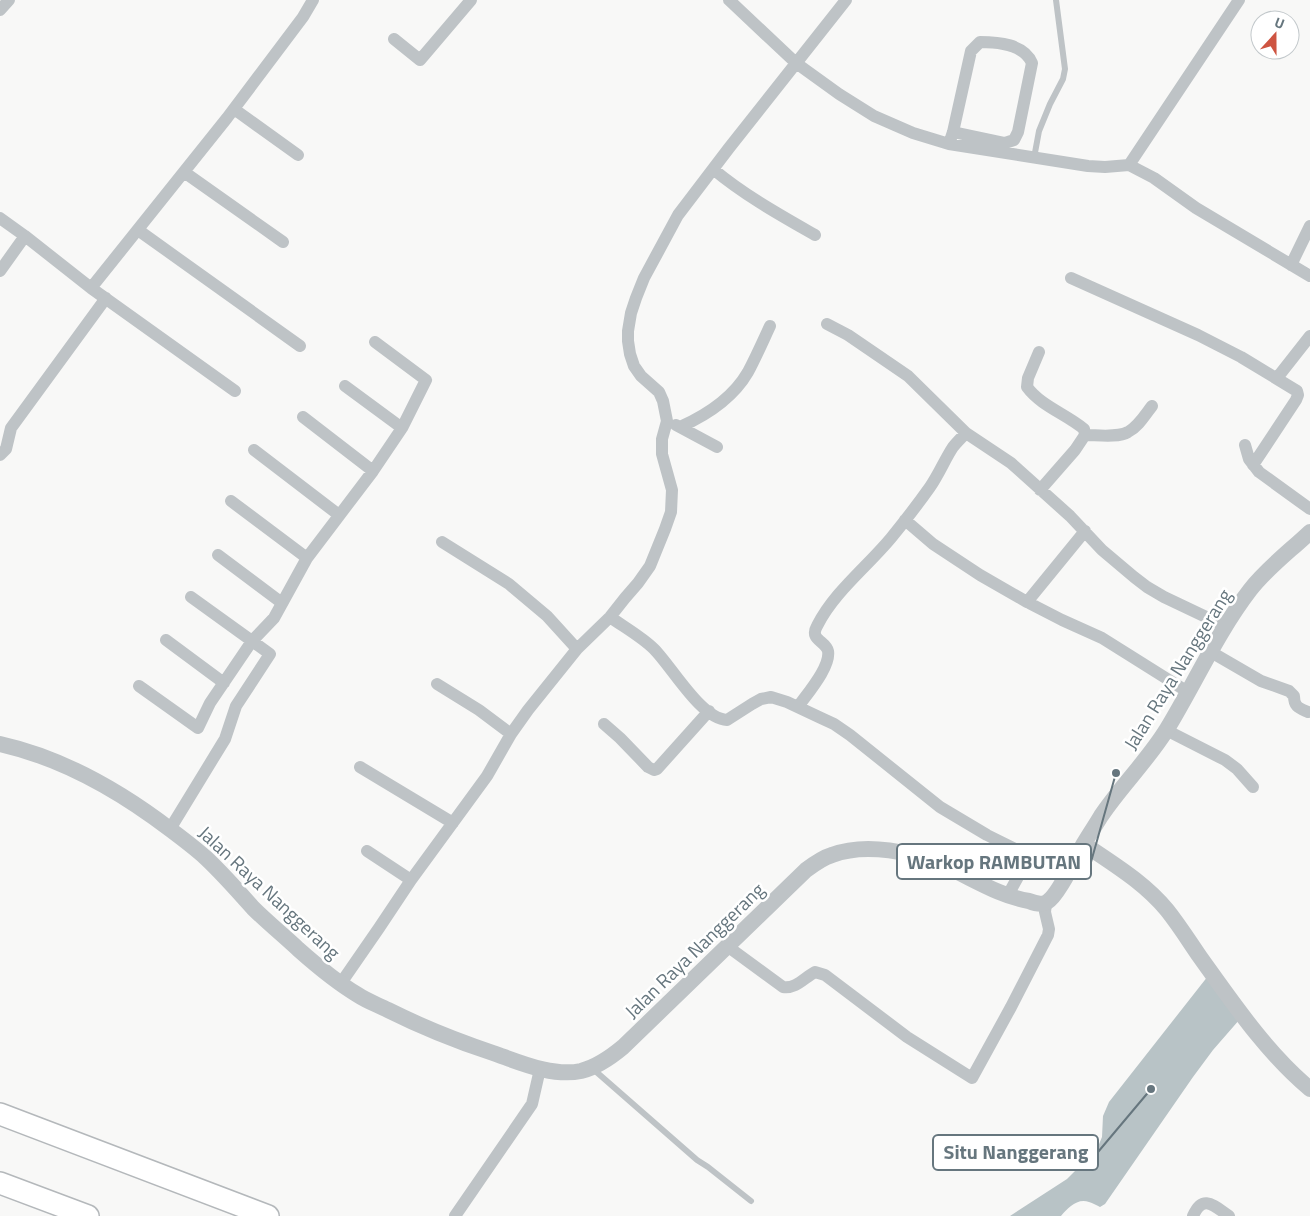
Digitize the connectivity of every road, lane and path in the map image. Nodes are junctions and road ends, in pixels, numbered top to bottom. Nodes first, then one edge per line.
1 (9, 0) edge
2 (313, 0) edge
3 (471, 0) edge
4 (729, 0) edge
5 (846, 0) edge
6 (1056, 0) edge
7 (1239, 0) edge
8 (0, 10) edge
9 (394, 39) dead end
10 (796, 63) junction
11 (234, 109) junction
12 (951, 138) junction
13 (298, 155) dead end
14 (1034, 158) junction
15 (1129, 165) junction
16 (713, 168) junction
17 (184, 172) junction
18 (0, 218) edge
19 (1310, 226) edge
20 (138, 230) junction
21 (815, 235) dead end
22 (25, 236) junction
23 (283, 242) dead end
24 (1291, 265) junction
25 (0, 271) edge
26 (1310, 276) edge
27 (1071, 278) dead end
28 (91, 288) junction
29 (106, 298) junction
30 (827, 324) dead end
31 (770, 326) dead end
32 (1310, 336) edge
33 (375, 342) dead end
34 (300, 346) dead end
35 (1039, 352) dead end
36 (1278, 378) junction
37 (345, 386) dead end
38 (235, 391) dead end
39 (1152, 406) dead end
40 (303, 417) dead end
41 (667, 421) junction
42 (5, 425) edge
43 (680, 427) junction
44 (402, 428) junction
45 (966, 433) junction
46 (1085, 435) junction
47 (1245, 445) dead end
48 (717, 447) dead end
49 (254, 450) dead end
50 (0, 455) edge
51 (1253, 465) junction
52 (373, 470) junction
53 (1040, 490) junction
54 (231, 501) dead end
55 (1310, 509) edge
56 (339, 515) junction
57 (905, 520) junction
58 (1085, 531) junction
59 (1310, 532) edge
60 (442, 542) dead end
61 (218, 555) dead end
62 (307, 558) junction
63 (191, 597) dead end
64 (1027, 602) junction
65 (282, 603) junction
66 (610, 617) junction
67 (1225, 626) junction
68 (166, 640) dead end
69 (252, 641) junction
70 (577, 649) junction
71 (1211, 652) junction
72 (224, 683) junction
73 (437, 684) dead end
74 (139, 686) dead end
75 (1188, 692) junction
76 (798, 707) junction
77 (709, 711) junction
78 (1308, 712) dead end
79 (604, 724) dead end
80 (1166, 730) junction
81 (511, 734) junction
82 (0, 744) edge
83 (360, 767) dead end
84 (1253, 787) dead end
85 (453, 823) junction
86 (170, 828) junction
87 (1084, 844) junction
88 (367, 851) dead end
89 (411, 880) junction
90 (1008, 895) junction
91 (1046, 903) junction
92 (727, 946) junction
93 (340, 984) junction
94 (591, 1068) junction
95 (540, 1069) junction
96 (1310, 1088) edge
97 (0, 1114) edge
98 (0, 1183) edge
99 (751, 1201) dead end
100 (88, 1216) edge
101 (268, 1216) edge
102 (455, 1216) edge
103 (1193, 1216) edge
104 (1230, 1216) edge

1 - 8 street
2 - 11 street
3 - 9 street
4 - 10 street
5 - 10 street
6 - 14 lane
7 - 15 street
10 - 12 street
10 - 16 street
11 - 13 street
11 - 17 street
12 - 12 street
12 - 14 street
14 - 15 street
15 - 24 street
16 - 21 street
16 - 41 street
17 - 20 street
17 - 23 street
18 - 22 street
19 - 24 street
20 - 28 street
20 - 34 street
22 - 25 street
22 - 28 street
24 - 26 street
27 - 36 street
28 - 29 street
29 - 38 street
29 - 42 street
30 - 45 street
31 - 43 street
32 - 36 street
33 - 44 street
35 - 46 street
36 - 51 street
37 - 44 street
39 - 46 street
40 - 52 street
41 - 43 street
41 - 66 street
42 - 50 street
43 - 48 street
44 - 52 street
45 - 53 street
45 - 57 street
46 - 53 street
47 - 51 street
49 - 56 street
51 - 55 street
52 - 56 street
53 - 58 street
54 - 62 street
56 - 62 street
57 - 64 street
57 - 76 street
58 - 64 street
58 - 67 street
59 - 67 street, Jalan Raya Nanggerang
60 - 70 street
61 - 65 street
62 - 65 street
63 - 69 street
64 - 75 street
65 - 69 street
66 - 70 street
66 - 77 street
67 - 71 street, Jalan Raya Nanggerang
68 - 72 street
69 - 72 street
69 - 86 street
70 - 81 street
71 - 75 street, Jalan Raya Nanggerang
71 - 78 street
72 - 74 street
73 - 81 street
75 - 80 street, Jalan Raya Nanggerang
76 - 77 street
76 - 90 street
77 - 79 street
80 - 84 street
80 - 87 street, Jalan Raya Nanggerang
81 - 85 street
82 - 86 street, Jalan Raya Nanggerang
83 - 85 street
85 - 89 street
86 - 93 street, Jalan Raya Nanggerang
87 - 91 street, Jalan Raya Nanggerang
87 - 96 street
88 - 89 street
89 - 93 street
90 - 91 street, Jalan Raya Nanggerang
90 - 92 street, Jalan Raya Nanggerang
91 - 92 street
92 - 94 street, Jalan Raya Nanggerang
93 - 95 street, Jalan Raya Nanggerang
94 - 95 street, Jalan Raya Nanggerang
94 - 99 lane
95 - 102 street
97 - 101 highway
98 - 100 highway
103 - 104 street

